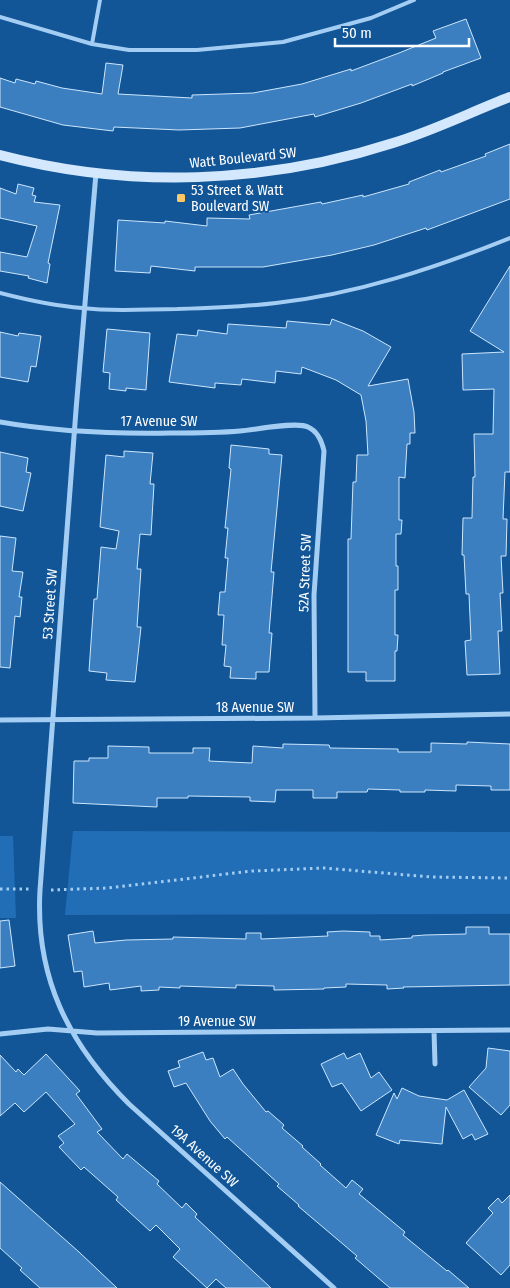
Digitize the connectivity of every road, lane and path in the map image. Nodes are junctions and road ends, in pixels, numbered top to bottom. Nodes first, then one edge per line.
1 (100, 0) edge
2 (414, 0) edge
3 (0, 17) edge
4 (92, 44) junction
5 (510, 97) edge
6 (0, 155) edge
7 (96, 173) junction
8 (510, 238) edge
9 (0, 294) edge
10 (84, 309) junction
11 (0, 422) edge
12 (74, 432) junction
13 (316, 433) joint
14 (510, 714) edge
15 (315, 718) junction
16 (53, 719) junction
17 (0, 720) edge
18 (510, 878) edge
19 (0, 889) edge
20 (26, 889) dead end
21 (56, 890) dead end
22 (71, 1030) junction
23 (510, 1030) edge
24 (434, 1031) junction
25 (0, 1034) edge
26 (435, 1064) dead end
27 (334, 1288) edge

1 - 4 lane
2 - 4 lane
3 - 4 lane
5 - 7 street, Watt Boulevard SW
6 - 7 street, Watt Boulevard SW
7 - 10 street, 53 Street SW
8 - 10 lane
9 - 10 lane
10 - 12 street, 53 Street SW
11 - 12 street, 17 Avenue SW
12 - 13 street, 17 Avenue SW
12 - 16 street, 53 Street SW
13 - 15 street, 52A Street SW
14 - 15 street, 18 Avenue SW
15 - 16 street, 18 Avenue SW
16 - 17 street, 18 Avenue SW
16 - 22 street, 53 Street SW
18 - 21 path
19 - 20 path
22 - 24 street, 19 Avenue SW
22 - 25 street, 19 Avenue SW
22 - 27 street, 19A Avenue SW
23 - 24 street, 19 Avenue SW
24 - 26 street

